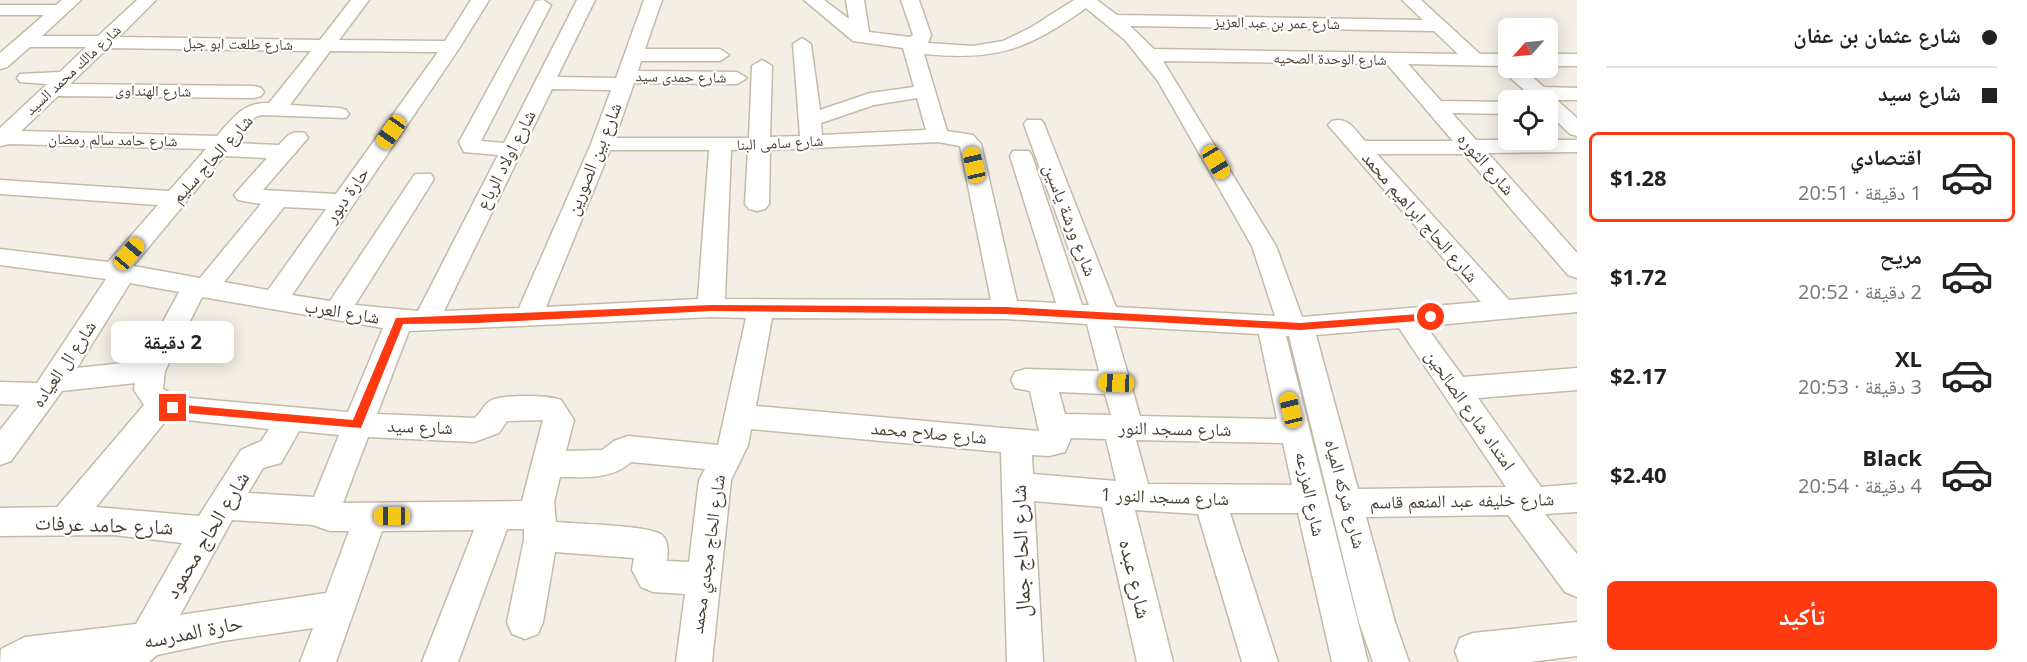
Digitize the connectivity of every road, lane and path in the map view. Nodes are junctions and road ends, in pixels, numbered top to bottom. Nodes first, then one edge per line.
1 (147, 0) edge
2 (360, 0) edge
3 (480, 0) edge
4 (586, 0) edge
5 (653, 0) edge
6 (813, 0) edge
7 (855, 0) edge
8 (910, 0) edge
9 (1085, 0) edge
10 (1411, 0) edge
11 (66, 5) edge
12 (542, 5) dead end
13 (0, 10) edge
14 (1115, 20) junction
15 (1438, 26) junction
16 (858, 35) junction
17 (25, 41) junction
18 (103, 42) junction
19 (802, 44) dead end
20 (325, 45) junction
21 (911, 45) junction
22 (451, 47) junction
23 (634, 55) junction
24 (1151, 55) junction
25 (720, 56) dead end
26 (3, 58) edge
27 (1394, 60) junction
28 (1476, 60) junction
29 (1558, 60) edge
30 (1577, 60) edge
31 (1498, 62) edge
32 (762, 66) dead end
33 (27, 78) dead end
34 (737, 78) dead end
35 (1523, 78) edge
36 (625, 80) junction
37 (545, 83) junction
38 (58, 84) junction
39 (1535, 90) edge
40 (925, 91) junction
41 (254, 92) dead end
42 (1577, 94) edge
43 (1558, 99) edge
44 (1436, 107) junction
45 (1498, 108) edge
46 (275, 110) junction
47 (1558, 112) edge
48 (339, 114) dead end
49 (1034, 124) dead end
50 (1339, 125) dead end
51 (1577, 130) edge
52 (811, 131) junction
53 (948, 137) junction
54 (1, 138) edge
55 (602, 144) junction
56 (759, 144) junction
57 (720, 145) junction
58 (220, 146) junction
59 (1577, 146) edge
60 (1471, 147) junction
61 (1359, 148) junction
62 (512, 150) junction
63 (1021, 156) dead end
64 (423, 179) dead end
65 (0, 187) edge
66 (175, 199) junction
67 (275, 199) junction
68 (342, 202) junction
69 (757, 204) dead end
70 (4, 262) edge
71 (1577, 270) edge
72 (118, 272) junction
73 (199, 288) junction
74 (274, 301) junction
75 (1577, 303) edge
76 (711, 308) junction
77 (1501, 308) junction
78 (761, 309) junction
79 (1006, 310) junction
80 (337, 312) junction
81 (1092, 315) junction
82 (529, 316) junction
83 (1407, 320) junction
84 (413, 321) junction
85 (1287, 326) junction
86 (151, 371) junction
87 (1577, 379) edge
88 (1116, 383) junction
89 (50, 388) junction
90 (1455, 389) junction
91 (0, 393) edge
92 (162, 404) junction
93 (739, 416) junction
94 (290, 420) junction
95 (357, 425) junction
96 (1053, 426) junction
97 (1123, 428) junction
98 (1296, 431) junction
99 (1016, 441) junction
100 (0, 452) edge
101 (726, 458) junction
102 (547, 465) junction
103 (1019, 486) junction
104 (1126, 497) junction
105 (1577, 498) edge
106 (1311, 499) junction
107 (1210, 501) junction
108 (1525, 501) junction
109 (1348, 503) junction
110 (323, 510) junction
111 (496, 515) junction
112 (371, 517) junction
113 (216, 519) junction
114 (66, 520) junction
115 (0, 522) edge
116 (540, 525) junction
117 (703, 579) junction
118 (1577, 581) edge
119 (337, 608) junction
120 (525, 622) dead end
121 (1577, 639) edge
122 (140, 651) edge
123 (1473, 651) dead end
124 (14, 662) edge
125 (318, 662) edge
126 (440, 662) edge
127 (694, 662) edge
128 (1025, 662) edge
129 (1155, 662) edge
130 (1260, 662) edge
131 (1350, 662) edge
132 (1391, 662) edge

1 - 18 street, شارع مالك محمد السيد
2 - 20 street
3 - 22 street, حارة دبور
4 - 37 street, شارع اولاد الرباع
5 - 23 street, شارع بين الصورين
6 - 16 street
7 - 16 street
8 - 21 street
9 - 14 street
9 - 21 street
10 - 15 street
11 - 13 street
11 - 17 street
12 - 62 street
14 - 15 street, شارع عمر بن عبد العزيز
14 - 24 street
15 - 28 street
16 - 21 street
17 - 18 street, شارع طلعت ابو جبل
17 - 26 street
18 - 20 street, شارع طلعت ابو جبل
18 - 38 street, شارع مالك محمد السيد
19 - 52 street
20 - 22 street, شارع طلعت ابو جبل
20 - 46 street
21 - 40 street
22 - 68 street, حارة دبور
23 - 25 street
23 - 36 street, شارع بين الصورين
24 - 27 street, شارع الوحدة الصحيه
24 - 85 street
27 - 28 street, شارع الوحدة الصحيه
27 - 44 street, شارع الثوره
28 - 31 street, شارع الوحدة الصحيه
29 - 30 street
32 - 56 street
33 - 38 street, شارع الهنداوى
34 - 36 street, شارع حمدى سيد
35 - 39 street
36 - 37 street, شارع حمدى سيد
36 - 55 street, شارع بين الصورين
37 - 62 street, شارع اولاد الرباع
38 - 41 street, شارع الهنداوى
38 - 54 street, شارع مالك محمد السيد
40 - 52 street
40 - 53 street
42 - 43 street
44 - 45 street
44 - 60 street, شارع الثوره
46 - 48 street, شارع الحاج سليم
46 - 58 street, شارع الحاج سليم
47 - 51 street
49 - 81 street, شارع ورشة ياسين
50 - 61 street, شارع الحاج ابراهيم محمد
52 - 53 street, شارع سامى البنا
52 - 56 street, شارع سامى البنا
53 - 79 street
54 - 58 street, شارع حامد سالم رمضان
55 - 57 street, شارع سامى البنا
55 - 82 street, شارع بين الصورين
56 - 57 street, شارع سامى البنا
56 - 69 street
57 - 76 street
58 - 66 street, شارع الحاج سليم
58 - 67 street, شارع حامد سالم رمضان
59 - 60 street
60 - 61 street
60 - 71 street, شارع الثوره
61 - 77 street, شارع الحاج ابراهيم محمد
62 - 84 street, شارع اولاد الرباع
63 - 81 street
64 - 80 street
65 - 66 street
66 - 72 street, شارع الحاج سليم
67 - 68 street
67 - 73 street
68 - 74 street, حارة دبور
70 - 72 street, شارع العرب
72 - 73 street, شارع العرب
72 - 89 street, شارع ال العياده
73 - 74 street, شارع العرب
73 - 86 street
74 - 80 street, شارع العرب
75 - 77 street, شارع العرب
76 - 78 street, شارع العرب
76 - 82 street, شارع العرب
77 - 83 street, شارع العرب
78 - 79 street, شارع العرب
78 - 93 street, شارع الحاج مجدي محمد
79 - 81 street, شارع العرب
80 - 84 street, شارع العرب
81 - 85 street, شارع العرب
81 - 88 street, شارع عبده
82 - 84 street, شارع العرب
83 - 85 street, شارع العرب
83 - 90 street, امتداد شارع الصالحين
84 - 95 street, شارع اولاد الرباع
85 - 98 street, شارع المزرعه
85 - 109 street, شارع شركه المياه
86 - 89 street
86 - 92 street
87 - 90 street
88 - 96 street
88 - 97 street, شارع عبده
89 - 91 street
89 - 100 street, شارع ال العياده
90 - 108 street, امتداد شارع الصالحين
92 - 94 street, شارع سيد
92 - 114 street
93 - 99 street, شارع صلاح محمد
93 - 101 street, شارع الحاج مجدي محمد
94 - 95 street, شارع سيد
94 - 113 street, شارع الحاج محمود
95 - 102 street, شارع سيد
95 - 110 street, شارع اولاد الرباع
96 - 97 street, شارع مسجد النور
96 - 99 street, شارع صلاح محمد
97 - 98 street, شارع مسجد النور
97 - 104 street, شارع عبده
98 - 106 street, شارع المزرعه
99 - 103 street, شارع الحاج جمال
101 - 102 street
101 - 117 street, شارع الحاج مجدي محمد
102 - 116 street
103 - 104 street, شارع مسجد النور 1
103 - 128 street, شارع الحاج جمال
104 - 107 street, شارع مسجد النور 1
104 - 129 street, شارع عبده
105 - 108 street, شارع خليفه عبد المنعم قاسم
106 - 107 street, شارع مسجد النور 1
106 - 131 street, شارع المزرعه
107 - 130 street
108 - 109 street, شارع خليفه عبد المنعم قاسم
108 - 118 street, امتداد شارع الصالحين
109 - 132 street, شارع شركه المياه
110 - 112 street, شارع حامد عرفات
110 - 113 street, شارع حامد عرفات
111 - 112 street, شارع حامد عرفات
111 - 116 street, شارع حامد عرفات
111 - 126 street
112 - 119 street
113 - 114 street, شارع حامد عرفات
113 - 122 street, شارع الحاج محمود
114 - 115 street, شارع حامد عرفات
116 - 117 street, شارع حامد عرفات
116 - 120 street
117 - 127 street, شارع الحاج مجدي محمد
119 - 122 street, حارة المدرسه
119 - 125 street
121 - 123 street
122 - 124 street, حارة المدرسه

